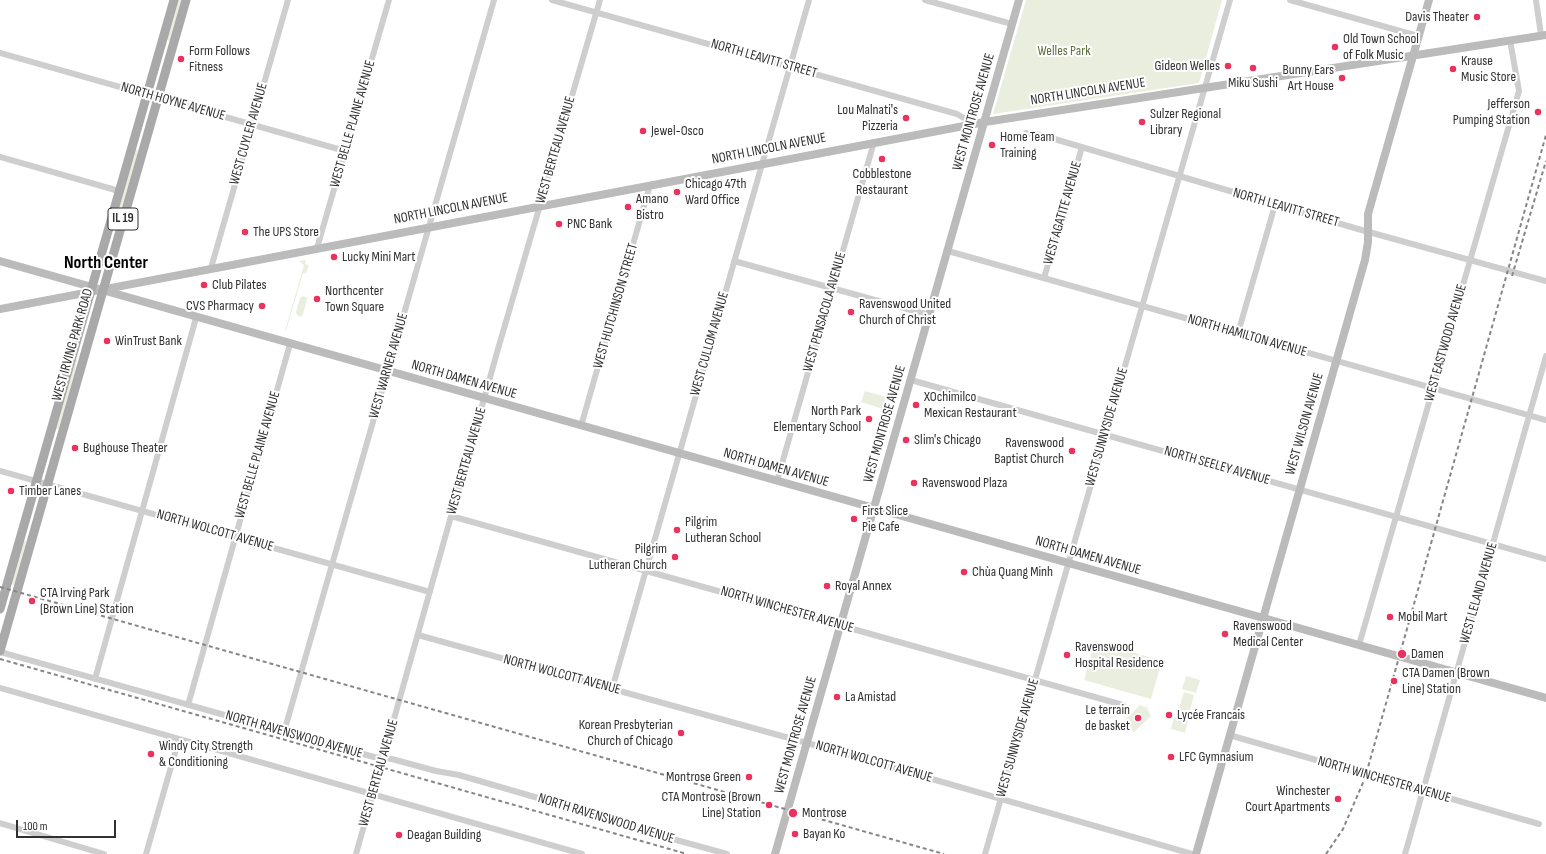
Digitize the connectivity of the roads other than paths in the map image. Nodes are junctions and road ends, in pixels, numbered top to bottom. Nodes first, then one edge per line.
1 (174, 0) edge
2 (186, 0) edge
3 (288, 0) edge
4 (389, 0) edge
5 (494, 0) edge
6 (552, 0) edge
7 (600, 0) edge
8 (809, 0) edge
9 (925, 0) edge
10 (1019, 0) edge
11 (1230, 0) edge
12 (1290, 0) edge
13 (1428, 0) edge
14 (1536, 0) edge
15 (596, 12) junction
16 (1012, 24) junction
17 (1544, 35) edge
18 (1418, 36) junction
19 (1510, 40) junction
20 (0, 53) edge
21 (1413, 56) junction
22 (790, 67) junction
23 (1205, 87) junction
24 (147, 94) junction
25 (158, 97) junction
26 (985, 122) junction
27 (252, 124) junction
28 (974, 124) junction
29 (1026, 133) dead end
30 (874, 142) junction
31 (1082, 147) junction
32 (345, 151) junction
33 (0, 157) edge
34 (762, 164) junction
35 (1178, 176) junction
36 (650, 185) junction
37 (120, 190) junction
38 (1275, 205) junction
39 (540, 206) junction
40 (429, 227) junction
41 (1367, 232) junction
42 (318, 248) junction
43 (948, 251) junction
44 (1470, 260) junction
45 (734, 261) junction
46 (0, 262) edge
47 (211, 268) junction
48 (1044, 278) junction
49 (1546, 281) edge
50 (832, 288) junction
51 (92, 289) junction
52 (103, 290) junction
53 (1141, 306) junction
54 (0, 309) edge
55 (930, 315) junction
56 (196, 318) junction
57 (1238, 333) junction
58 (290, 344) junction
59 (1546, 356) edge
60 (1336, 361) junction
61 (388, 372) junction
62 (911, 380) junction
63 (1433, 388) junction
64 (484, 399) junction
65 (1529, 415) junction
66 (1546, 420) edge
67 (581, 426) junction
68 (1104, 434) junction
69 (680, 454) junction
70 (0, 471) edge
71 (36, 481) junction
72 (777, 482) junction
73 (47, 484) junction
74 (1300, 490) junction
75 (874, 509) junction
76 (142, 511) junction
77 (451, 516) junction
78 (1396, 517) junction
79 (236, 537) junction
80 (1493, 544) junction
81 (1546, 559) edge
82 (1068, 563) junction
83 (332, 564) junction
84 (646, 571) junction
85 (430, 592) junction
86 (0, 609) edge
87 (1263, 618) junction
88 (841, 625) junction
89 (418, 635) junction
90 (1359, 645) junction
91 (0, 651) edge
92 (1456, 672) junction
93 (95, 679) junction
94 (1035, 680) junction
95 (0, 688) edge
96 (612, 689) junction
97 (1546, 698) edge
98 (1123, 704) dead end
99 (188, 705) junction
100 (284, 732) junction
101 (1230, 735) junction
102 (179, 739) junction
103 (807, 743) junction
104 (383, 758) junction
105 (1423, 791) junction
106 (372, 795) junction
107 (1001, 799) junction
108 (0, 823) edge
109 (1539, 824) dead end
110 (567, 852) edge
111 (104, 854) edge
112 (146, 854) edge
113 (356, 854) edge
114 (582, 854) edge
115 (727, 854) edge
116 (775, 854) edge
117 (985, 854) edge
118 (1192, 854) edge
119 (1196, 854) edge
120 (1405, 854) edge

1 - 24 main road, WEST IRVING PARK ROAD / IL 19
2 - 25 main road, WEST IRVING PARK ROAD / IL 19
3 - 27 street, WEST CUYLER AVENUE
4 - 32 street, WEST BELLE PLAINE AVENUE
5 - 40 street, WEST WARNER AVENUE
6 - 15 street, NORTH LEAVITT STREET
7 - 15 street, WEST BERTEAU AVENUE
8 - 22 street, WEST CULLOM AVENUE
9 - 16 street
10 - 16 main road, WEST MONTROSE AVENUE
11 - 23 street, WEST SUNNYSIDE AVENUE
12 - 18 street
13 - 18 main road, WEST WILSON AVENUE
14 - 17 street
15 - 22 street, NORTH LEAVITT STREET
15 - 39 street, WEST BERTEAU AVENUE
16 - 26 main road, WEST MONTROSE AVENUE
17 - 19 main road, NORTH LINCOLN AVENUE
18 - 21 main road, WEST WILSON AVENUE
19 - 21 main road, NORTH LINCOLN AVENUE
19 - 44 street, WEST EASTWOOD AVENUE
20 - 24 street, NORTH HOYNE AVENUE
21 - 23 main road, NORTH LINCOLN AVENUE
21 - 41 main road, WEST WILSON AVENUE
22 - 28 street, NORTH LEAVITT STREET
22 - 34 street, WEST CULLOM AVENUE
23 - 26 main road, NORTH LINCOLN AVENUE
23 - 35 street, WEST SUNNYSIDE AVENUE
24 - 25 street, NORTH HOYNE AVENUE
24 - 37 main road, WEST IRVING PARK ROAD / IL 19
25 - 27 street, NORTH HOYNE AVENUE
25 - 52 main road, WEST IRVING PARK ROAD / IL 19
26 - 28 main road, NORTH LINCOLN AVENUE
26 - 43 main road, WEST MONTROSE AVENUE
27 - 32 street, NORTH HOYNE AVENUE
27 - 47 street, WEST CUYLER AVENUE
28 - 30 main road, NORTH LINCOLN AVENUE
29 - 31 street, NORTH LEAVITT STREET
30 - 34 main road, NORTH LINCOLN AVENUE
30 - 50 street, WEST PENSACOLA AVENUE
31 - 35 street, NORTH LEAVITT STREET
31 - 48 street, WEST AGATITE AVENUE
32 - 42 street, WEST BELLE PLAINE AVENUE
33 - 37 street
34 - 36 main road, NORTH LINCOLN AVENUE
34 - 45 street, WEST CULLOM AVENUE
35 - 38 street, NORTH LEAVITT STREET
35 - 53 street, WEST SUNNYSIDE AVENUE
36 - 39 main road, NORTH LINCOLN AVENUE
36 - 67 street, WEST HUTCHINSON STREET
37 - 51 main road, WEST IRVING PARK ROAD / IL 19
38 - 41 street, NORTH LEAVITT STREET
38 - 57 street
39 - 40 main road, NORTH LINCOLN AVENUE
39 - 64 street, WEST BERTEAU AVENUE
40 - 42 main road, NORTH LINCOLN AVENUE
40 - 61 street, WEST WARNER AVENUE
41 - 44 street, NORTH LEAVITT STREET
41 - 60 main road, WEST WILSON AVENUE
42 - 47 main road, NORTH LINCOLN AVENUE
43 - 48 street, NORTH HAMILTON AVENUE
43 - 55 main road, WEST MONTROSE AVENUE
44 - 49 street, NORTH LEAVITT STREET
44 - 63 street, WEST EASTWOOD AVENUE
45 - 50 street
45 - 69 street, WEST CULLOM AVENUE
46 - 51 main road
47 - 52 main road, NORTH LINCOLN AVENUE
48 - 53 street, NORTH HAMILTON AVENUE
50 - 55 street
50 - 72 street, WEST PENSACOLA AVENUE
51 - 52 main road, NORTH LINCOLN AVENUE
51 - 54 main road, NORTH LINCOLN AVENUE
51 - 71 main road, WEST IRVING PARK ROAD / IL 19
52 - 56 main road, NORTH DAMEN AVENUE
52 - 73 main road, WEST IRVING PARK ROAD / IL 19
53 - 57 street, NORTH HAMILTON AVENUE
53 - 68 street, WEST SUNNYSIDE AVENUE
55 - 62 main road, WEST MONTROSE AVENUE
56 - 58 main road, NORTH DAMEN AVENUE
56 - 76 street
57 - 60 street, NORTH HAMILTON AVENUE
58 - 61 main road, NORTH DAMEN AVENUE
58 - 79 street, WEST BELLE PLAINE AVENUE
59 - 65 street, WEST LELAND AVENUE
60 - 63 street, NORTH HAMILTON AVENUE
60 - 74 main road, WEST WILSON AVENUE
61 - 64 main road, NORTH DAMEN AVENUE
61 - 83 street, WEST WARNER AVENUE
62 - 68 street, NORTH SEELEY AVENUE
62 - 75 main road, WEST MONTROSE AVENUE
63 - 65 street, NORTH HAMILTON AVENUE
63 - 78 street, WEST EASTWOOD AVENUE
64 - 67 main road, NORTH DAMEN AVENUE
64 - 77 street, WEST BERTEAU AVENUE
65 - 66 street, NORTH HAMILTON AVENUE
65 - 80 street, WEST LELAND AVENUE
67 - 69 main road, NORTH DAMEN AVENUE
68 - 74 street, NORTH SEELEY AVENUE
68 - 82 street, WEST SUNNYSIDE AVENUE
69 - 72 main road, NORTH DAMEN AVENUE
69 - 84 street, WEST CULLOM AVENUE
70 - 71 street, NORTH WOLCOTT AVENUE
71 - 73 street, NORTH WOLCOTT AVENUE
71 - 86 main road, WEST IRVING PARK ROAD / IL 19
72 - 75 main road, NORTH DAMEN AVENUE
73 - 76 street, NORTH WOLCOTT AVENUE
73 - 91 main road, WEST IRVING PARK ROAD / IL 19
74 - 78 street, NORTH SEELEY AVENUE
74 - 87 main road, WEST WILSON AVENUE
75 - 82 main road, NORTH DAMEN AVENUE
75 - 88 main road, WEST MONTROSE AVENUE
76 - 79 street, NORTH WOLCOTT AVENUE
76 - 93 street
77 - 84 street, NORTH WINCHESTER AVENUE
77 - 85 street, WEST BERTEAU AVENUE
78 - 80 street, NORTH SEELEY AVENUE
78 - 90 street, WEST EASTWOOD AVENUE
79 - 83 street, NORTH WOLCOTT AVENUE
79 - 99 street, WEST BELLE PLAINE AVENUE
80 - 81 street, NORTH SEELEY AVENUE
80 - 92 street, WEST LELAND AVENUE
82 - 87 main road, NORTH DAMEN AVENUE
82 - 94 street, WEST SUNNYSIDE AVENUE
83 - 85 street, NORTH WOLCOTT AVENUE
83 - 100 street, WEST WARNER AVENUE
84 - 88 street, NORTH WINCHESTER AVENUE
84 - 96 street, WEST CULLOM AVENUE
85 - 89 street, WEST BERTEAU AVENUE
87 - 90 main road, NORTH DAMEN AVENUE
87 - 101 main road, WEST WILSON AVENUE
88 - 94 street, NORTH WINCHESTER AVENUE
88 - 103 main road, WEST MONTROSE AVENUE
89 - 96 street, NORTH WOLCOTT AVENUE
89 - 104 street, WEST BERTEAU AVENUE
90 - 92 main road, NORTH DAMEN AVENUE
91 - 93 street, NORTH RAVENSWOOD AVENUE
92 - 97 main road, NORTH DAMEN AVENUE
92 - 105 street, WEST LELAND AVENUE
93 - 99 street, NORTH RAVENSWOOD AVENUE
94 - 98 street, NORTH WINCHESTER AVENUE
94 - 107 street, WEST SUNNYSIDE AVENUE
95 - 102 street
96 - 103 street, NORTH WOLCOTT AVENUE
99 - 100 street, NORTH RAVENSWOOD AVENUE
100 - 104 street, NORTH RAVENSWOOD AVENUE
101 - 105 street, NORTH WINCHESTER AVENUE
101 - 119 main road, WEST WILSON AVENUE
102 - 106 street
102 - 112 street
103 - 107 street, NORTH WOLCOTT AVENUE
103 - 116 main road, WEST MONTROSE AVENUE
104 - 106 street, WEST BERTEAU AVENUE
104 - 115 street, NORTH RAVENSWOOD AVENUE
105 - 109 street, NORTH WINCHESTER AVENUE
105 - 120 street, WEST LELAND AVENUE
106 - 110 street
106 - 113 street, WEST BERTEAU AVENUE
107 - 117 street, WEST SUNNYSIDE AVENUE
107 - 118 street, NORTH WOLCOTT AVENUE
108 - 111 street
110 - 114 street

